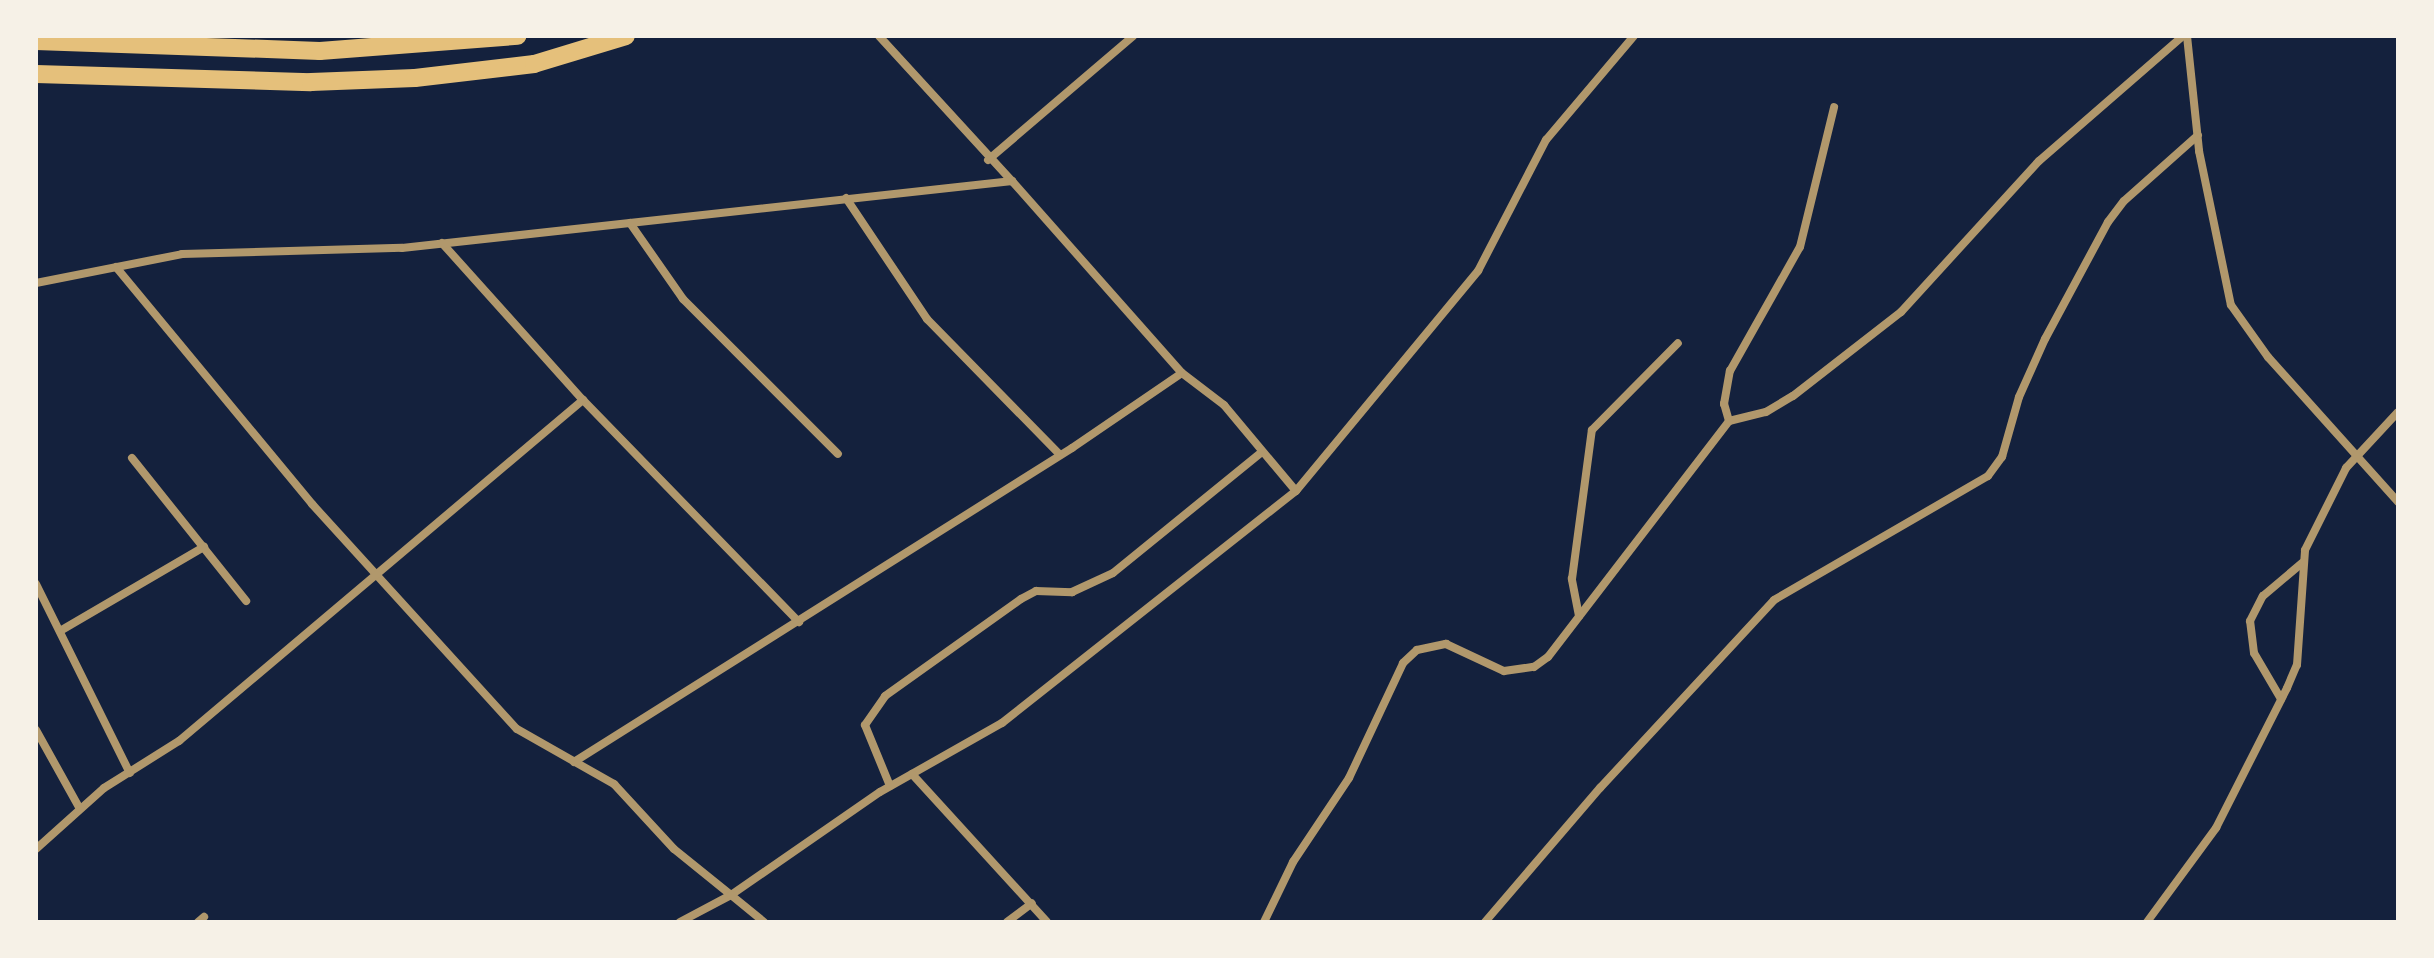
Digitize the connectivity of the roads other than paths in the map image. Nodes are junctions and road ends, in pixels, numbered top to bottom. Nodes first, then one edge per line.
1 (517, 36) edge
2 (626, 36) edge
3 (879, 36) edge
4 (1133, 36) edge
5 (1634, 36) edge
6 (2185, 36) edge
7 (36, 41) edge
8 (36, 74) edge
9 (1834, 107) dead end
10 (2198, 135) junction
11 (988, 160) junction
12 (1012, 181) junction
13 (846, 198) junction
14 (630, 223) junction
15 (442, 243) junction
16 (116, 267) junction
17 (36, 283) edge
18 (1678, 343) dead end
19 (1182, 373) junction
20 (583, 400) junction
21 (2398, 412) edge
22 (1729, 421) junction
23 (1262, 452) junction
24 (2358, 452) junction
25 (838, 454) dead end
26 (1060, 455) junction
27 (132, 458) dead end
28 (1296, 491) junction
29 (2398, 502) edge
30 (204, 547) junction
31 (2302, 563) junction
32 (376, 577) junction
33 (36, 584) edge
34 (246, 601) dead end
35 (1579, 616) junction
36 (799, 622) junction
37 (60, 631) junction
38 (2281, 699) junction
39 (36, 730) edge
40 (574, 762) junction
41 (130, 773) junction
42 (912, 774) junction
43 (890, 786) junction
44 (80, 809) junction
45 (36, 849) edge
46 (731, 895) junction
47 (1032, 903) junction
48 (680, 922) edge
49 (764, 922) edge
50 (1007, 922) edge
51 (1047, 922) edge
52 (1264, 922) edge
53 (1485, 922) edge
54 (2147, 922) edge

1 - 7 main road
2 - 8 main road
3 - 11 street
4 - 11 street
5 - 28 street
6 - 10 street
6 - 22 street
9 - 22 street
10 - 24 street
10 - 53 street
11 - 12 street
12 - 13 street
12 - 19 street
13 - 14 street
13 - 26 street
14 - 15 street
14 - 25 street
15 - 16 street
15 - 20 street
16 - 17 street
16 - 32 street
18 - 35 street
19 - 23 street
19 - 26 street
20 - 32 street
20 - 36 street
21 - 24 street
22 - 35 street
23 - 28 street
23 - 43 street
24 - 29 street
24 - 31 street
26 - 36 street
27 - 30 street
28 - 42 street
30 - 34 street
30 - 37 street
31 - 38 street
31 - 38 street
32 - 40 street
32 - 41 street
33 - 37 street
35 - 52 street
36 - 40 street
37 - 41 street
38 - 54 street
39 - 44 street
40 - 46 street
41 - 44 street
42 - 43 street
42 - 47 street
43 - 46 street
44 - 45 street
46 - 48 street
46 - 49 street
47 - 50 street
47 - 51 street

